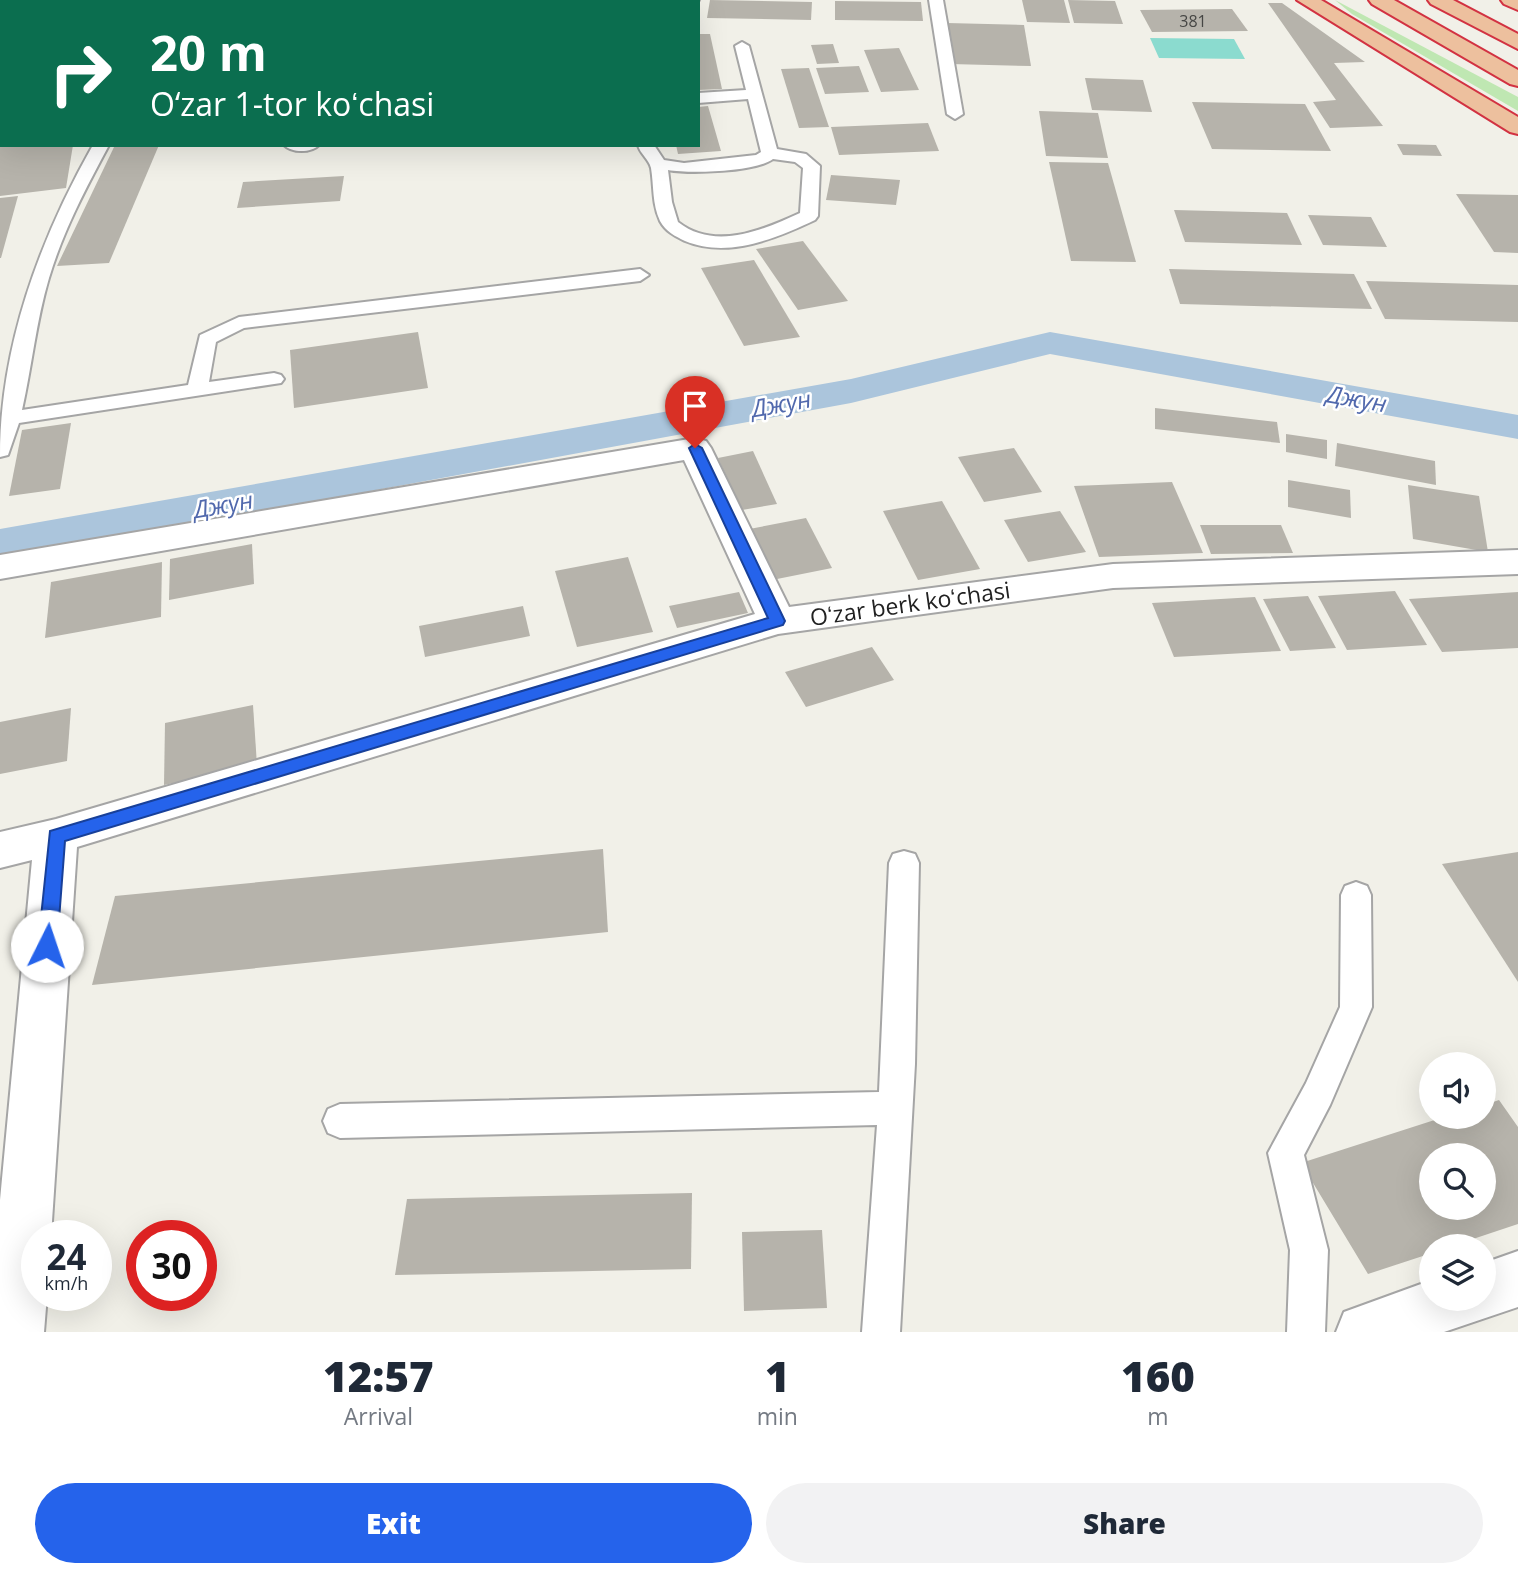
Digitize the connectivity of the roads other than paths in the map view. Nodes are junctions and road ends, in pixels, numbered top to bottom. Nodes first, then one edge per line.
1 (936, 0) edge
2 (1307, 0) edge
3 (1379, 0) edge
4 (1438, 0) edge
5 (1511, 0) edge
6 (1518, 4) edge
7 (1518, 43) edge
8 (742, 46) dead end
9 (1518, 79) edge
10 (754, 94) junction
11 (700, 98) edge
12 (955, 114) dead end
13 (1518, 127) edge
14 (100, 147) edge
15 (646, 147) edge
16 (770, 153) junction
17 (659, 164) junction
18 (640, 275) dead end
19 (274, 379) dead end
20 (8, 389) edge
21 (197, 391) junction
22 (11, 418) junction
23 (0, 450) edge
24 (1518, 562) edge
25 (0, 566) edge
26 (777, 621) junction
27 (56, 836) junction
28 (0, 850) edge
29 (904, 863) dead end
30 (1356, 895) dead end
31 (895, 1108) junction
32 (340, 1121) dead end
33 (1518, 1279) edge
34 (1496, 1287) edge
35 (1424, 1311) edge
36 (16, 1332) edge
37 (881, 1332) edge
38 (1306, 1332) edge
39 (1364, 1332) edge

1 - 12 lane
2 - 13 highway
3 - 9 highway
4 - 7 highway
5 - 6 highway
8 - 10 lane
10 - 11 lane
10 - 16 lane
14 - 20 lane
15 - 17 lane
16 - 17 lane
16 - 17 lane
18 - 21 lane
19 - 21 lane
20 - 22 lane
21 - 22 lane
22 - 23 lane
24 - 26 street, Oʻzar berk koʻchasi
25 - 26 street, Oʻzar berk koʻchasi
26 - 27 street
27 - 28 street
27 - 36 street
29 - 31 lane
30 - 38 lane
31 - 32 lane
31 - 37 lane
33 - 34 street
35 - 39 street

